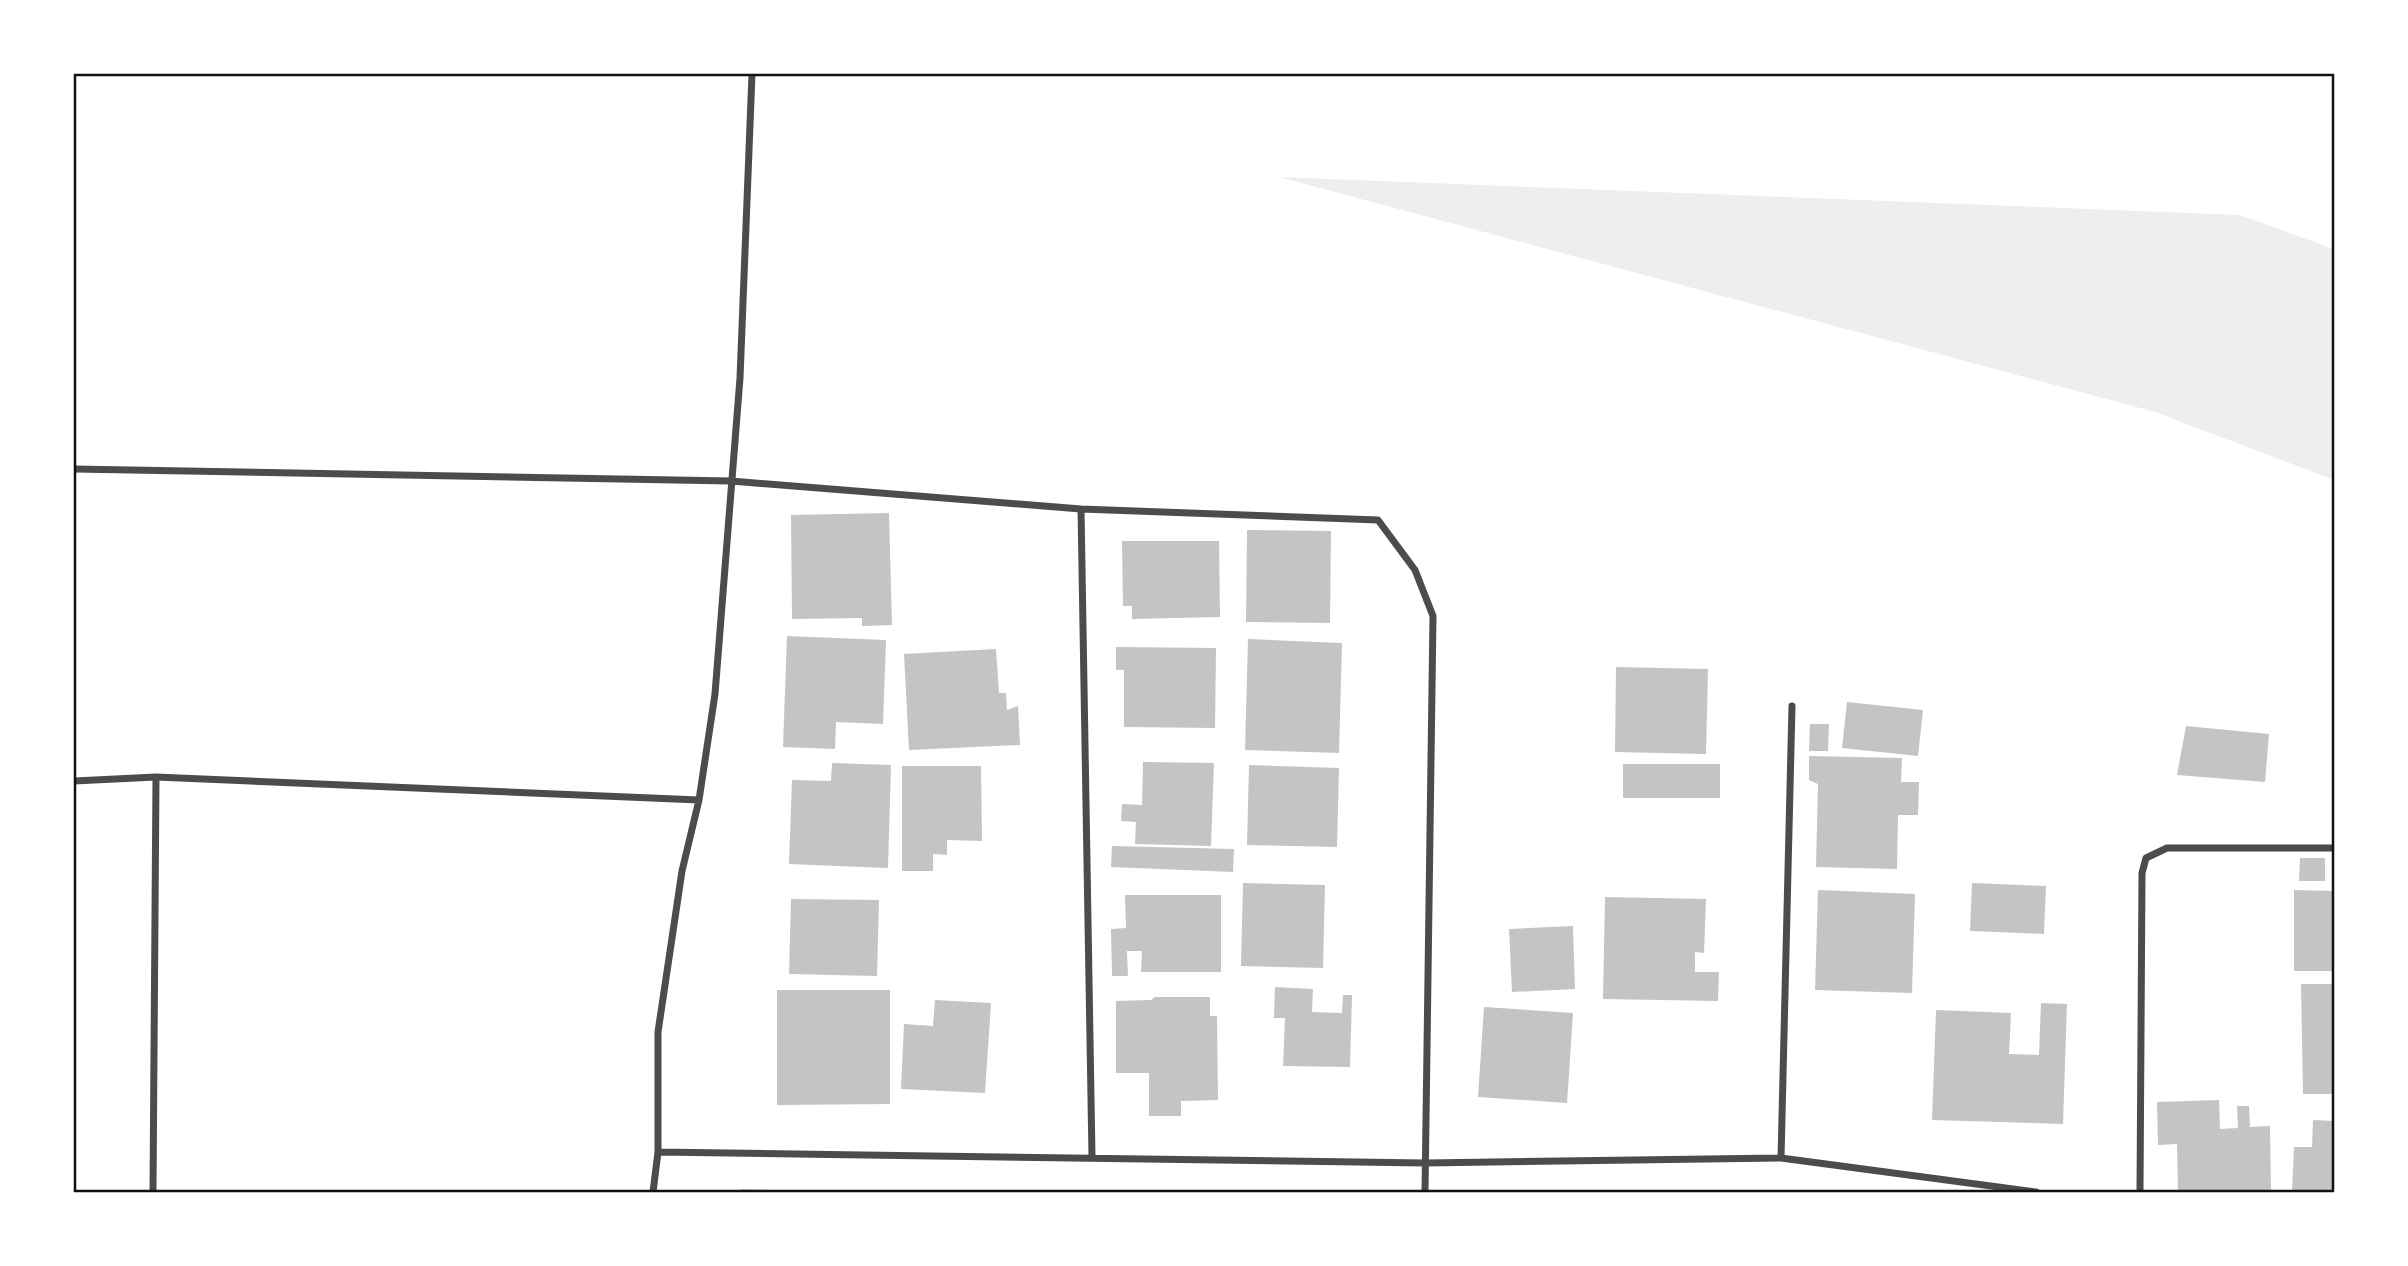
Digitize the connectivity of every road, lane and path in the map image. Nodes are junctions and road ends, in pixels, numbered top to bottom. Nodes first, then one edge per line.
1 (752, 74) edge
2 (74, 469) edge
3 (732, 481) junction
4 (1081, 509) junction
5 (1792, 706) dead end
6 (156, 777) junction
7 (74, 781) edge
8 (699, 800) junction
9 (2334, 848) edge
10 (658, 1152) junction
11 (1092, 1157) junction
12 (1781, 1158) junction
13 (1425, 1163) junction
14 (153, 1192) edge
15 (653, 1192) edge
16 (1425, 1192) edge
17 (2036, 1192) edge
18 (2140, 1192) edge

1 - 3 street
2 - 3 street
3 - 4 street
3 - 8 street
4 - 11 street
4 - 13 street
5 - 12 street
6 - 7 street
6 - 8 street
6 - 14 street
8 - 10 street
9 - 18 street
10 - 11 street
10 - 15 street
11 - 13 street
12 - 13 street
12 - 17 street
13 - 16 street

